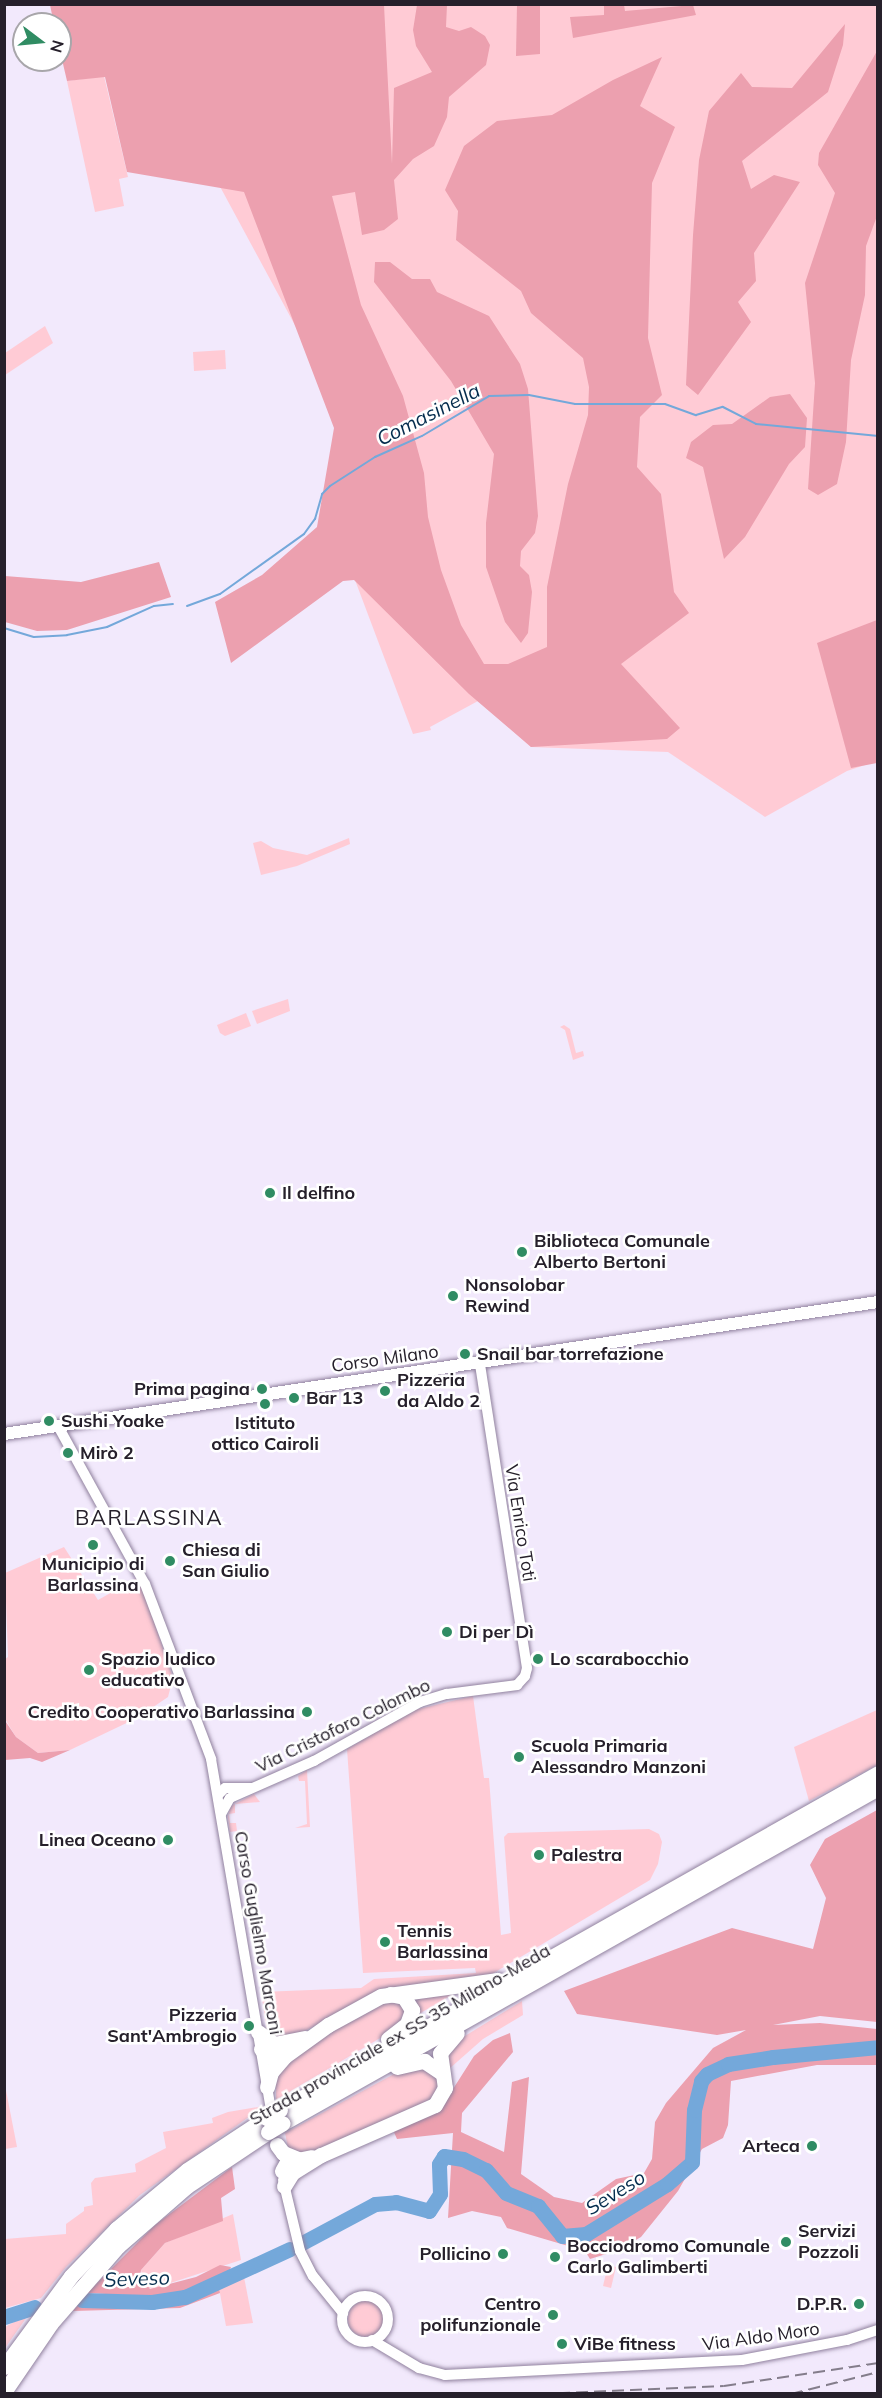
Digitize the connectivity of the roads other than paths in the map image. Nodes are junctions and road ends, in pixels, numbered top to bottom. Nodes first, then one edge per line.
1 (878, 1302) edge
2 (480, 1363) junction
3 (58, 1426) junction
4 (4, 1434) edge
5 (518, 1685) joint
6 (214, 1773) junction
7 (878, 1773) edge
8 (878, 1788) edge
9 (234, 1792) junction
10 (218, 1793) junction
11 (221, 1815) junction
12 (532, 1968) junction
13 (513, 1993) junction
14 (387, 1994) junction
15 (258, 2032) joint
16 (313, 2035) junction
17 (265, 2051) junction
18 (285, 2056) junction
19 (442, 2073) junction
20 (341, 2083) junction
21 (267, 2087) junction
22 (270, 2132) junction
23 (288, 2169) junction
24 (323, 2290) junction
25 (354, 2299) junction
26 (343, 2313) junction
27 (387, 2325) junction
28 (878, 2330) edge
29 (372, 2340) junction
30 (401, 2355) junction
31 (18, 2358) junction
32 (5, 2367) edge
33 (4, 2392) edge

1 - 2 main road, Corso Milano
2 - 3 main road, Corso Milano
2 - 5 street, Via Enrico Toti
3 - 4 main road, Corso Milano
3 - 6 street, Corso Guglielmo Marconi
5 - 9 street, Via Cristoforo Colombo
6 - 9 street
6 - 10 street, Corso Guglielmo Marconi
7 - 12 highway, Strada provinciale ex SS 35 Milano-Meda
8 - 13 highway, Strada provinciale ex SS 35 Milano-Meda
9 - 10 street, Via Cristoforo Colombo
9 - 11 street
10 - 11 street, Corso Guglielmo Marconi
11 - 15 street, Corso Guglielmo Marconi
12 - 14 highway
12 - 20 highway, Strada provinciale ex SS 35 Milano-Meda
13 - 19 highway
13 - 20 highway, Strada provinciale ex SS 35 Milano-Meda
14 - 16 highway
14 - 20 highway
15 - 17 highway
16 - 17 highway
16 - 18 highway
17 - 18 highway
17 - 21 street, Corso Guglielmo Marconi
18 - 21 highway
19 - 20 highway
19 - 23 highway
20 - 22 highway, Strada provinciale ex SS 35 Milano-Meda, bridge
21 - 22 street, Corso Guglielmo Marconi
22 - 23 highway
22 - 31 highway, Strada provinciale ex SS 35 Milano-Meda
22 - 31 highway, Strada provinciale ex SS 35 Milano-Meda
23 - 24 street
24 - 25 street
24 - 26 street
25 - 26 street
25 - 27 street
26 - 29 street
27 - 29 street
27 - 30 street
28 - 30 street, Via Aldo Moro
29 - 30 street, Via Aldo Moro
31 - 32 highway, Strada provinciale ex SS 35 Milano-Meda
31 - 33 highway, Strada provinciale ex SS 35 Milano-Meda

